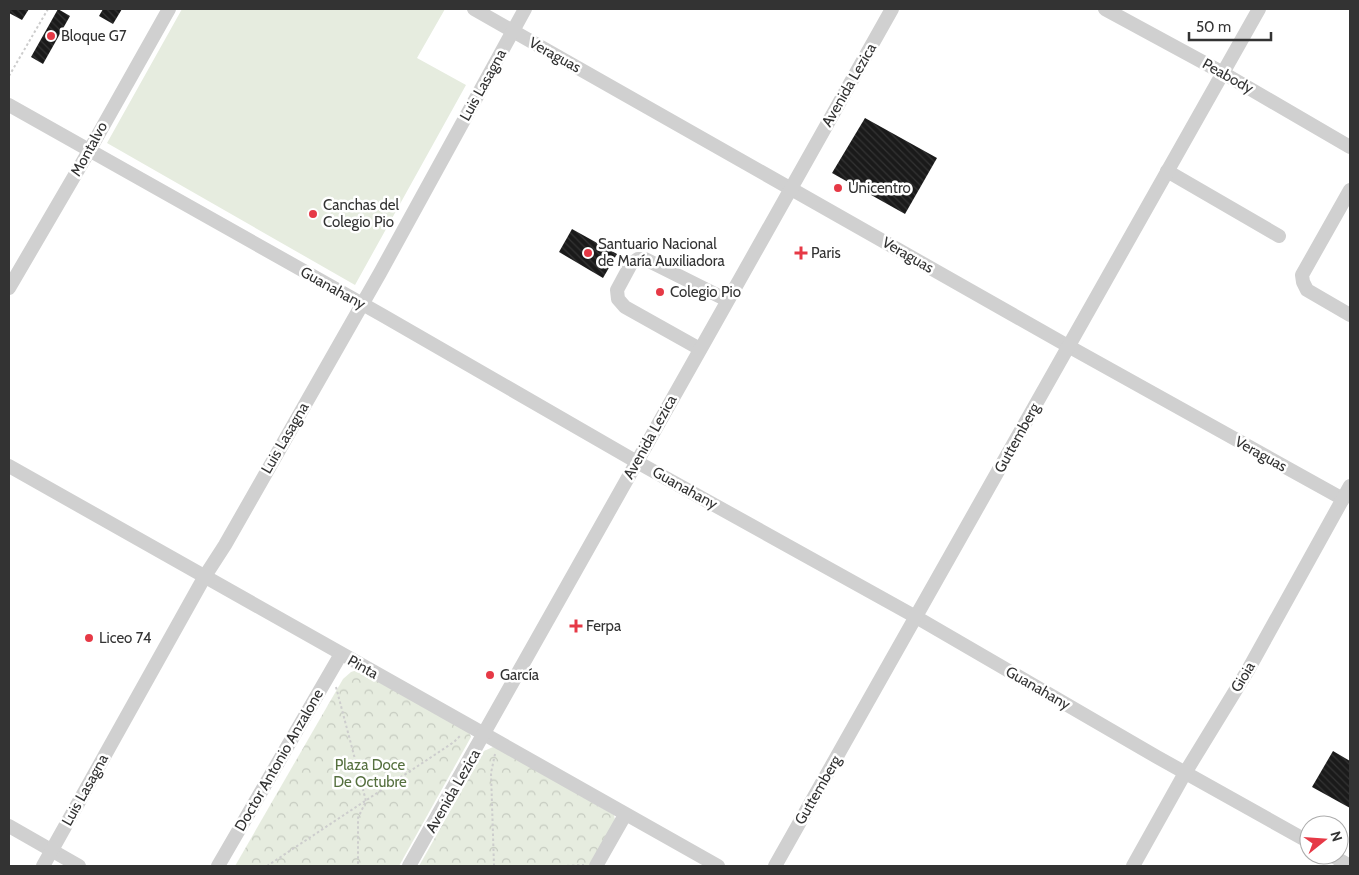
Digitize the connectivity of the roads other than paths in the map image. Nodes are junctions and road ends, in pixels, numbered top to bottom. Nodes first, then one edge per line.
1 (169, 9) edge
2 (474, 9) edge
3 (525, 9) edge
4 (892, 9) edge
5 (1105, 9) edge
6 (1259, 9) edge
7 (512, 31) junction
8 (1223, 73) junction
9 (9, 105) edge
10 (1350, 147) edge
11 (89, 151) junction
12 (1167, 171) junction
13 (791, 188) junction
14 (1350, 190) edge
15 (1279, 236) dead end
16 (9, 288) edge
17 (727, 300) junction
18 (361, 304) junction
19 (1350, 315) edge
20 (1068, 346) junction
21 (700, 349) junction
22 (637, 462) junction
23 (9, 466) edge
24 (1350, 486) edge
25 (1343, 499) junction
26 (205, 576) junction
27 (916, 617) junction
28 (341, 654) junction
29 (491, 738) junction
30 (1186, 773) junction
31 (625, 815) junction
32 (9, 826) edge
33 (1299, 836) edge
34 (52, 850) junction
35 (43, 866) edge
36 (79, 866) edge
37 (218, 866) edge
38 (409, 866) edge
39 (597, 866) edge
40 (718, 866) edge
41 (775, 866) edge
42 (1133, 866) edge

1 - 11 street, Montalvo
2 - 7 street, Veraguas
3 - 7 street, Luis Lasagna
4 - 13 street, Avenida Lezica
5 - 8 street, Peabody
6 - 8 street, Guttemberg
7 - 13 street, Veraguas
7 - 18 street, Luis Lasagna
8 - 10 street, Peabody
8 - 12 street, Guttemberg
9 - 11 street, Guanahany
11 - 16 street, Montalvo
11 - 18 street, Guanahany
12 - 15 street
12 - 20 street, Guttemberg
13 - 17 street, Avenida Lezica
13 - 20 street, Veraguas
14 - 19 street
17 - 21 street, Avenida Lezica
17 - 21 street
18 - 22 street, Guanahany
18 - 26 street, Luis Lasagna
20 - 25 street, Veraguas
20 - 27 street, Guttemberg
21 - 22 street, Avenida Lezica
22 - 27 street, Guanahany
22 - 29 street, Avenida Lezica
23 - 26 street, Pinta
24 - 25 street, Gioia
25 - 30 street, Gioia
26 - 28 street, Pinta
26 - 34 street, Luis Lasagna
27 - 30 street, Guanahany
27 - 41 street, Guttemberg
28 - 29 street, Pinta
28 - 37 street, Doctor Antonio Anzalone
29 - 31 street, Pinta
29 - 38 street, Avenida Lezica
30 - 33 street, Guanahany
30 - 42 street, Gioia
31 - 39 street
31 - 40 street, Pinta
32 - 34 street
34 - 35 street, Luis Lasagna
34 - 36 street

